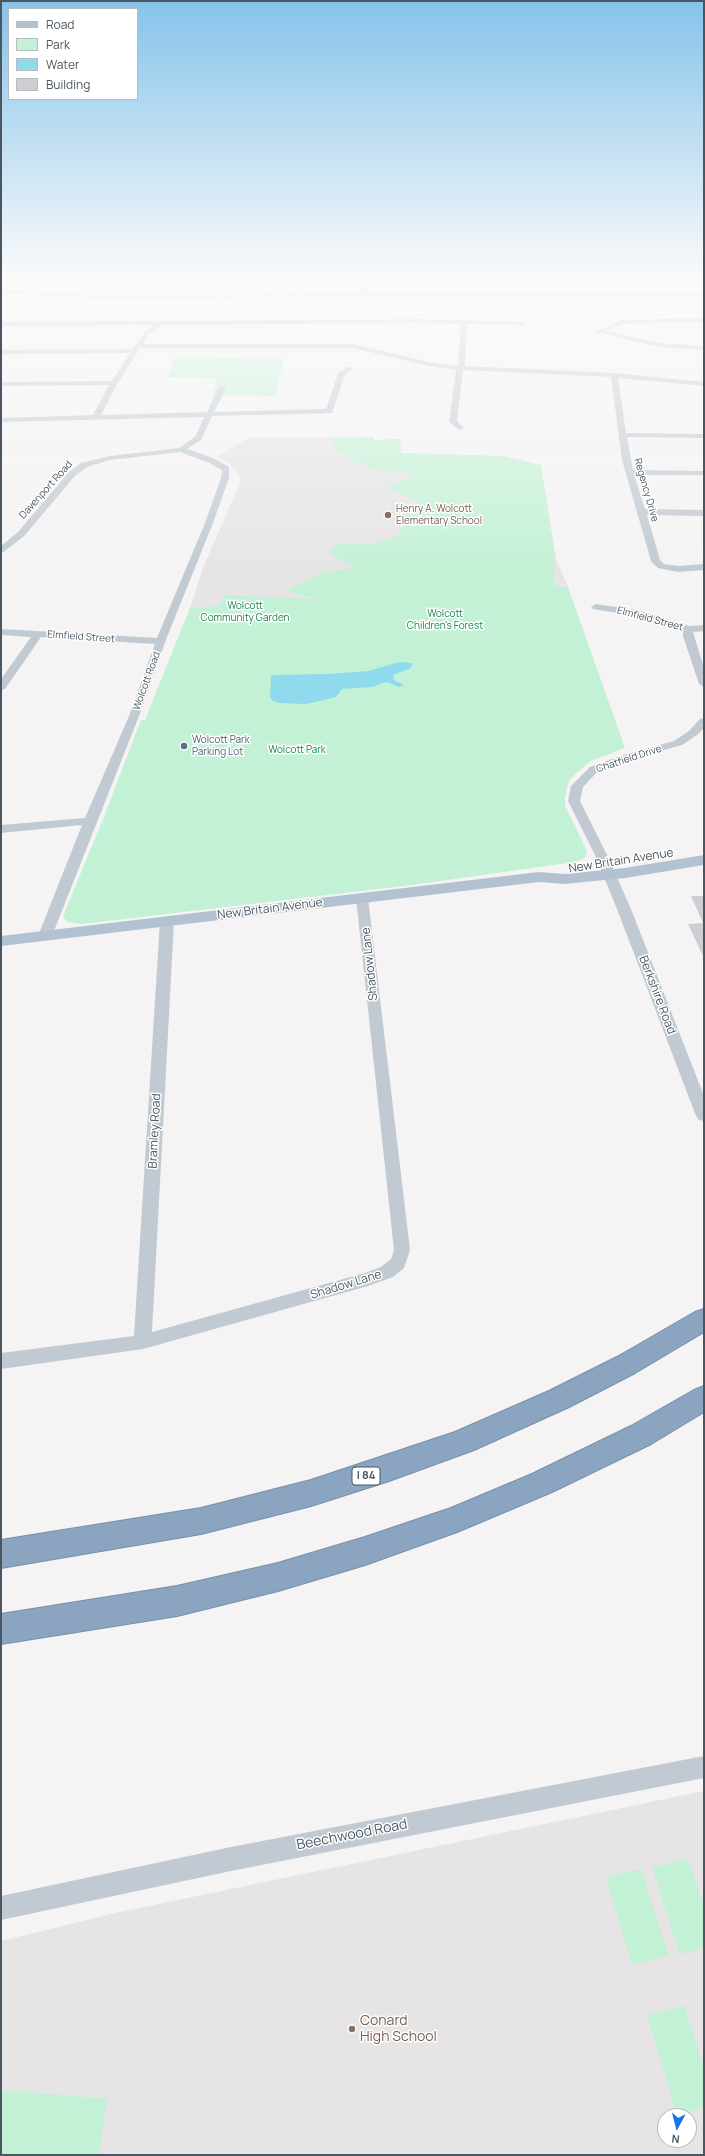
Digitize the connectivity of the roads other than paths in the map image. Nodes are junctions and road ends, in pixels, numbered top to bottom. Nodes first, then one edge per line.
1 (120, 375) edge
2 (341, 375) edge
3 (459, 375) edge
4 (605, 375) edge
5 (614, 375) junction
6 (114, 383) junction
7 (1, 384) edge
8 (704, 384) edge
9 (222, 388) dead end
10 (210, 414) junction
11 (96, 416) junction
12 (1, 420) edge
13 (460, 428) dead end
14 (621, 435) junction
15 (704, 436) edge
16 (181, 450) junction
17 (629, 472) junction
18 (704, 473) edge
19 (642, 512) junction
20 (704, 513) edge
21 (1, 551) edge
22 (704, 567) edge
23 (596, 607) dead end
24 (704, 628) edge
25 (688, 629) junction
26 (1, 632) edge
27 (38, 634) junction
28 (161, 641) junction
29 (704, 684) edge
30 (1, 686) edge
31 (704, 721) edge
32 (90, 821) junction
33 (1, 829) edge
34 (704, 847) edge
35 (704, 860) edge
36 (607, 869) junction
37 (362, 898) junction
38 (167, 921) junction
39 (45, 936) junction
40 (1, 941) edge
41 (704, 1116) edge
42 (704, 1319) edge
43 (143, 1342) junction
44 (1, 1361) edge
45 (704, 1398) edge
46 (1, 1554) edge
47 (1, 1629) edge
48 (704, 1767) edge
49 (1, 1908) edge

1 - 6 street
2 - 10 street
3 - 13 street
4 - 5 street
5 - 8 street
5 - 14 street, Regency Drive
6 - 7 street
6 - 11 street
9 - 10 street, Davenport Road
10 - 11 street
10 - 16 street, Davenport Road
11 - 12 street
14 - 15 street
14 - 17 street, Regency Drive
16 - 21 street, Davenport Road
16 - 28 street, Wolcott Road
17 - 18 street
17 - 19 street, Regency Drive
19 - 20 street
19 - 22 street, Regency Drive
23 - 25 street, Elmfield Street
24 - 25 street, Elmfield Street
25 - 29 street
26 - 27 street, Elmfield Street
27 - 28 street, Elmfield Street
27 - 30 street
28 - 32 street, Wolcott Road
31 - 36 street, Chatfield Drive
32 - 33 street
32 - 39 street, Wolcott Road
34 - 36 main road, New Britain Avenue
35 - 36 main road, New Britain Avenue
36 - 37 main road, New Britain Avenue
36 - 41 street, Berkshire Road
37 - 38 main road, New Britain Avenue
37 - 43 street, Shadow Lane
38 - 39 main road, New Britain Avenue
38 - 43 street, Bramley Road
39 - 40 main road, New Britain Avenue
42 - 46 highway, I 84
43 - 44 street, Shadow Lane
45 - 47 highway
48 - 49 street, Beechwood Road

